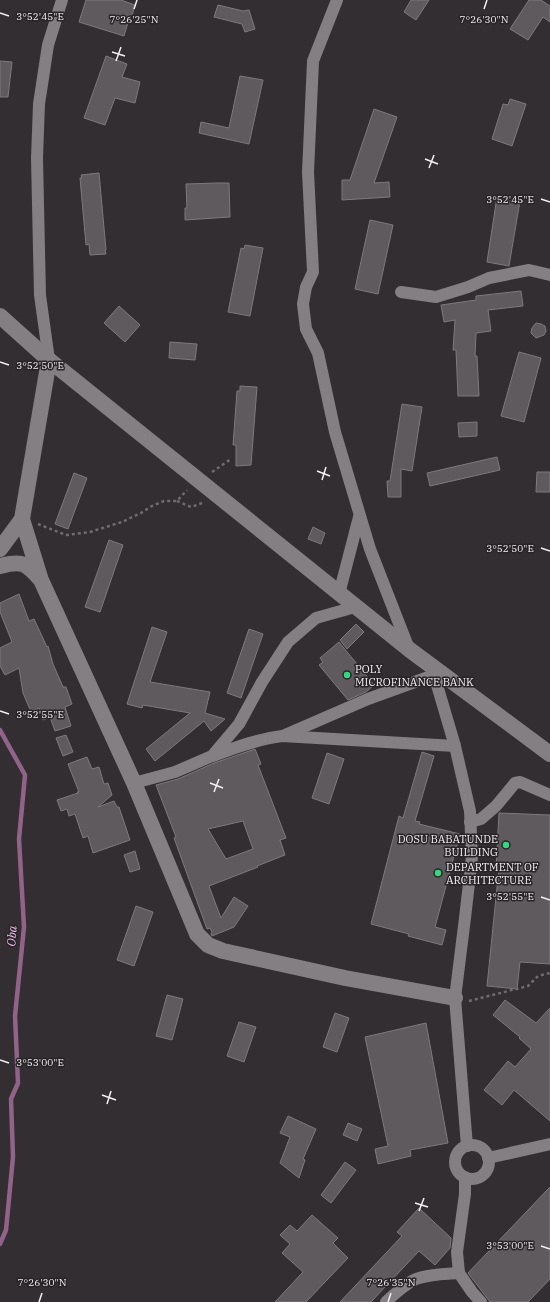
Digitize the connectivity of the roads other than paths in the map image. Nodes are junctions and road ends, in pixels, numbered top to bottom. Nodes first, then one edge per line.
1 (62, 0) edge
2 (337, 0) edge
3 (550, 275) edge
4 (401, 292) dead end
5 (0, 316) edge
6 (49, 360) junction
7 (360, 516) junction
8 (22, 519) junction
9 (0, 550) edge
10 (0, 566) edge
11 (41, 580) junction
12 (339, 594) junction
13 (355, 606) junction
14 (410, 650) junction
15 (433, 671) junction
16 (282, 736) junction
17 (454, 746) junction
18 (550, 754) edge
19 (212, 756) junction
20 (134, 784) junction
21 (550, 795) edge
22 (470, 822) junction
23 (455, 998) junction
24 (550, 1144) edge
25 (467, 1146) junction
26 (488, 1158) junction
27 (465, 1177) junction
28 (459, 1273) junction
29 (386, 1302) edge
30 (481, 1302) edge

1 - 6 street
2 - 7 street
3 - 4 street
5 - 6 street
6 - 8 street
6 - 12 street
7 - 12 street
7 - 14 street
8 - 9 street
8 - 11 street
10 - 11 street
11 - 20 street
12 - 13 street
13 - 14 street
13 - 19 street
14 - 15 street
15 - 16 street
15 - 17 street
15 - 18 street
16 - 17 street
16 - 19 street
17 - 22 street
19 - 20 street
20 - 23 street
21 - 22 street
22 - 23 street
23 - 25 street
24 - 26 street
25 - 26 street
25 - 27 street
26 - 27 street
27 - 28 street
28 - 29 street
28 - 30 street

